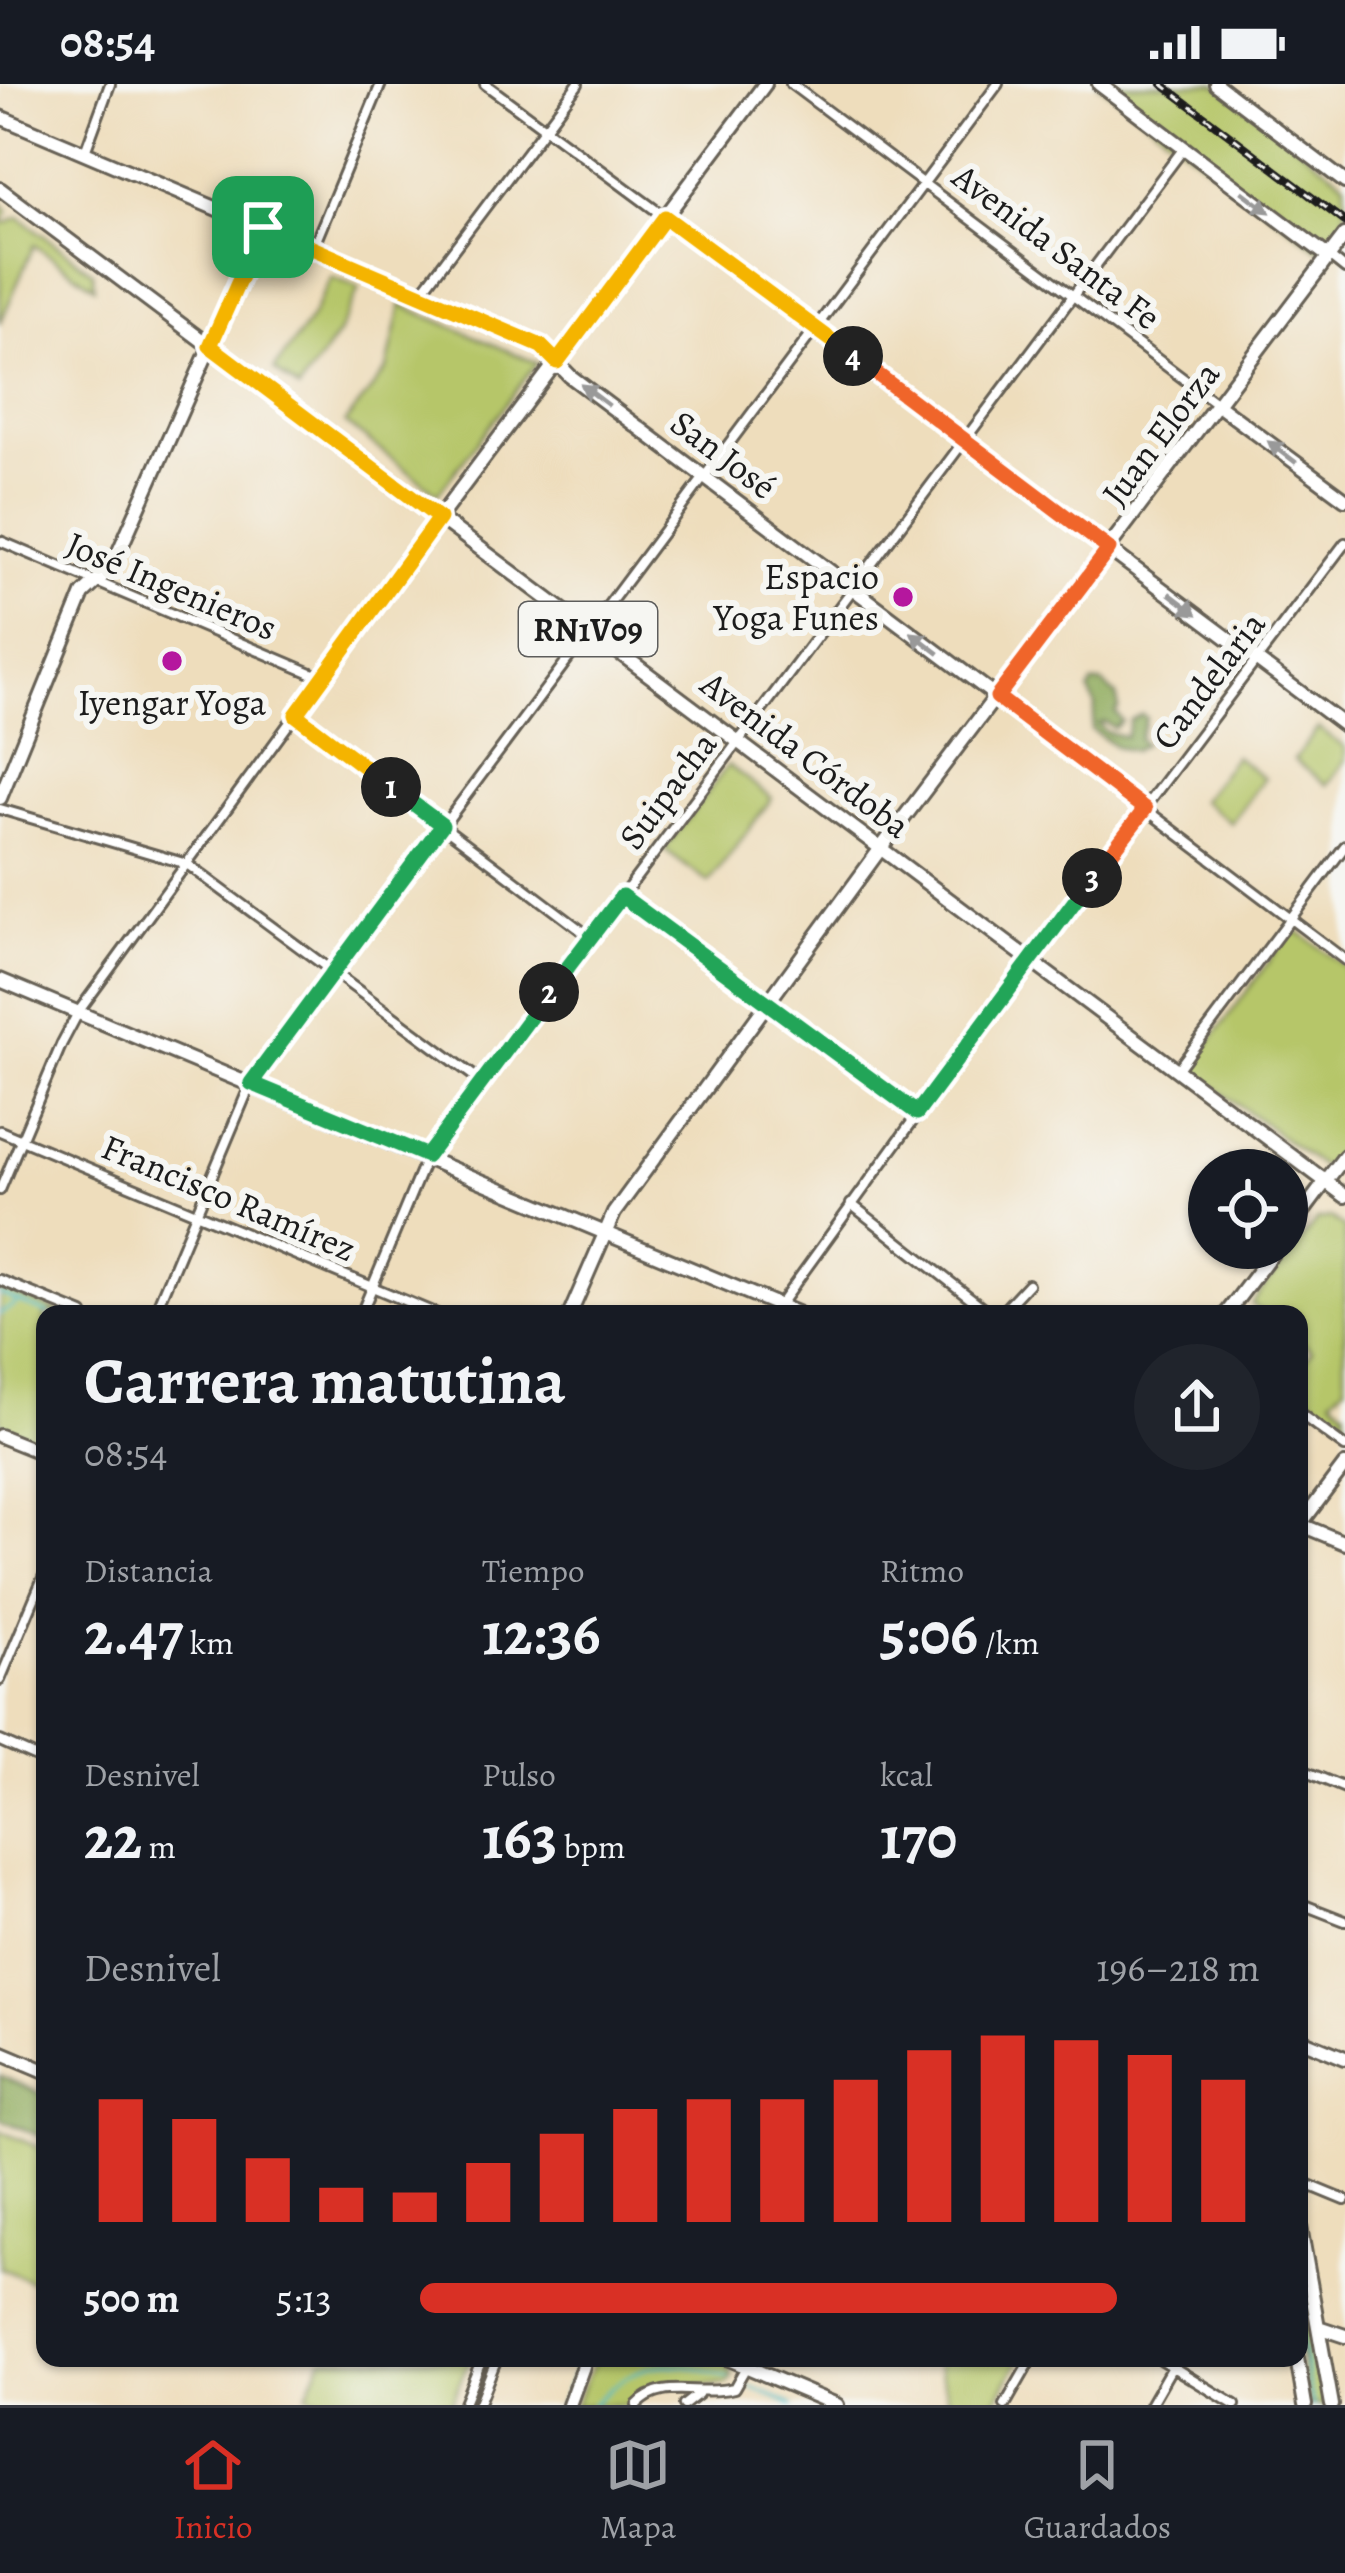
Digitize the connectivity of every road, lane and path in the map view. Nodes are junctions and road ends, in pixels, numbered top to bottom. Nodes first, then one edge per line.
1 (110, 84) edge
2 (381, 84) edge
3 (485, 84) edge
4 (578, 84) edge
5 (765, 84) edge
6 (791, 84) edge
7 (998, 84) edge
8 (1099, 84) edge
9 (1219, 85) edge
10 (0, 118) edge
11 (544, 128) junction
12 (1184, 148) junction
13 (85, 152) junction
14 (1345, 182) edge
15 (923, 183) junction
16 (0, 189) edge
17 (665, 217) junction
18 (263, 227) junction
19 (1345, 235) edge
20 (313, 248) junction
21 (1329, 256) junction
22 (1345, 268) edge
23 (419, 294) junction
24 (1074, 297) junction
25 (815, 327) junction
26 (210, 346) junction
27 (557, 362) junction
28 (1218, 405) junction
29 (966, 441) junction
30 (703, 476) junction
31 (1345, 499) edge
32 (439, 518) junction
33 (0, 541) edge
34 (1345, 543) edge
35 (1109, 549) junction
36 (96, 581) junction
37 (853, 588) junction
38 (588, 629) junction
39 (1257, 660) junction
40 (323, 678) junction
41 (997, 697) junction
42 (296, 715) junction
43 (1345, 725) edge
44 (737, 741) junction
45 (0, 798) edge
46 (0, 808) edge
47 (1145, 809) junction
48 (442, 825) junction
49 (1345, 846) edge
50 (881, 848) junction
51 (187, 864) junction
52 (622, 896) junction
53 (1291, 918) junction
54 (590, 937) junction
55 (1030, 959) junction
56 (1345, 960) edge
57 (333, 972) junction
58 (0, 980) edge
59 (768, 1003) junction
60 (79, 1011) junction
61 (1177, 1070) junction
62 (482, 1082) junction
63 (251, 1083) junction
64 (917, 1113) junction
65 (0, 1130) edge
66 (21, 1139) junction
67 (427, 1156) junction
68 (1345, 1156) edge
69 (1326, 1181) junction
70 (0, 1190) edge
71 (1345, 1196) edge
72 (850, 1203) junction
73 (1308, 1205) edge
74 (196, 1213) junction
75 (605, 1232) junction
76 (1260, 1269) edge
77 (0, 1280) edge
78 (1028, 1284) dead end
79 (372, 1287) junction
80 (61, 1305) edge
81 (158, 1305) edge
82 (365, 1305) edge
83 (415, 1305) edge
84 (574, 1305) edge
85 (766, 1305) edge
86 (778, 1305) edge
87 (980, 1305) edge
88 (1008, 1305) edge
89 (1233, 1305) edge
90 (1308, 1420) edge
91 (0, 1436) edge
92 (1345, 1447) edge
93 (36, 1450) edge
94 (1345, 1466) edge
95 (1308, 1513) edge
96 (1308, 1529) edge
97 (1345, 1543) edge
98 (36, 1594) edge
99 (0, 1680) edge
100 (0, 1742) edge
101 (36, 1757) edge
102 (1308, 1773) edge
103 (1345, 1788) edge
104 (1308, 1907) edge
105 (1345, 1921) edge
106 (1308, 2043) edge
107 (0, 2052) edge
108 (1345, 2058) edge
109 (36, 2066) edge
110 (1308, 2185) edge
111 (1345, 2200) edge
112 (1308, 2271) edge
113 (1318, 2327) junction
114 (1345, 2336) edge
115 (478, 2367) edge
116 (493, 2367) edge
117 (584, 2367) edge
118 (746, 2367) joint
119 (1027, 2367) edge
120 (1172, 2367) edge
121 (1182, 2367) edge
122 (1299, 2367) edge
123 (673, 2390) junction
124 (700, 2394) junction
125 (463, 2405) edge
126 (478, 2405) edge
127 (568, 2405) edge
128 (637, 2405) edge
129 (683, 2405) edge
130 (837, 2405) edge
131 (1005, 2405) edge
132 (1150, 2405) edge
133 (1235, 2405) edge
134 (1306, 2405) edge
135 (1333, 2405) edge

1 - 13 street
2 - 20 street
3 - 11 street
4 - 11 street
5 - 17 main road
6 - 15 street, Avenida Santa Fe
7 - 15 street
8 - 12 main road
9 - 14 main road
10 - 13 main road, San José
11 - 17 street
11 - 23 street
12 -> 21 main road
12 - 24 street, Suipacha
13 - 18 main road, San José
15 - 24 street, Avenida Santa Fe
15 - 25 street
16 - 26 main road, Avenida Córdoba / RN1V09
17 - 25 main road
17 - 27 main road
18 - 20 main road, San José
18 - 26 main road
19 - 21 main road, Juan Elorza
20 - 23 main road, San José
21 - 22 street
21 - 28 main road, Juan Elorza
23 - 27 main road, San José
24 - 28 street, Avenida Santa Fe
24 - 29 street, Suipacha
25 - 29 main road
25 - 30 street
26 - 32 main road, Avenida Córdoba / RN1V09
26 - 36 main road
30 -> 27 main road, San José
27 - 32 main road
31 -> 28 main road, Avenida Santa Fe
28 - 35 main road, Juan Elorza
29 - 35 main road
29 - 37 street, Suipacha
30 - 37 main road, San José
30 - 38 street
32 - 38 main road, Avenida Córdoba / RN1V09
32 - 40 street
33 - 36 street, José Ingenieros
34 - 39 street, Candelaria
35 -> 39 main road
35 - 41 main road, Juan Elorza
36 - 40 street, José Ingenieros
36 - 45 main road
41 -> 37 main road, San José
37 - 44 street, Suipacha
38 - 44 main road, Avenida Córdoba / RN1V09
38 - 48 street
39 - 43 main road
39 - 47 street, Candelaria
40 - 42 street
41 - 47 street, San José
41 - 50 main road, Juan Elorza
42 - 48 street
42 - 51 street
44 - 50 main road, Avenida Córdoba / RN1V09
44 - 52 street, Suipacha
46 - 51 street
47 - 53 street, San José
47 - 55 street, Candelaria
48 - 54 street
48 - 57 street
49 - 53 street
50 - 55 main road, Avenida Córdoba / RN1V09
50 - 59 main road, Juan Elorza
51 - 57 street
51 - 60 street
52 - 54 street, Suipacha
52 - 59 street
53 - 56 street, San José
53 - 61 street
54 - 62 street, Suipacha
55 - 61 main road, Avenida Córdoba / RN1V09
55 - 64 street, Candelaria
57 - 62 street
57 - 63 street
58 - 60 main road
59 - 64 street
59 - 75 main road, Juan Elorza
60 - 63 main road
60 - 66 street
61 - 69 main road, Avenida Córdoba / RN1V09
62 - 67 street, Suipacha
63 - 67 main road
63 - 74 street
64 - 72 street, Candelaria
65 - 66 street, Francisco Ramírez
66 - 70 street
66 - 74 street, Francisco Ramírez
67 - 75 main road
67 - 79 street, Suipacha
68 - 69 main road
69 - 71 main road, Avenida Córdoba / RN1V09
69 - 73 main road
72 - 86 street, Candelaria
72 - 87 street
74 - 79 street, Francisco Ramírez
74 - 81 street
75 - 84 main road, Juan Elorza
75 - 85 main road
76 - 89 main road
77 - 80 street
78 - 88 street
79 - 82 street, Suipacha
79 - 83 street, Francisco Ramírez
90 - 92 street
91 - 93 main road
94 - 95 main road
96 - 97 main road
98 - 99 street
100 - 101 street
102 - 103 street
104 - 105 street
106 - 108 main road
107 - 109 main road
110 - 111 street
112 - 113 main road
113 - 114 main road
113 - 135 main road
115 - 125 street
116 - 126 street
117 - 127 main road
118 - 124 street
118 - 130 main road
119 - 131 street
120 - 132 street
121 - 133 street
122 - 134 main road
123 - 124 street
123 - 128 street
123 - 129 street
124 - 129 street

